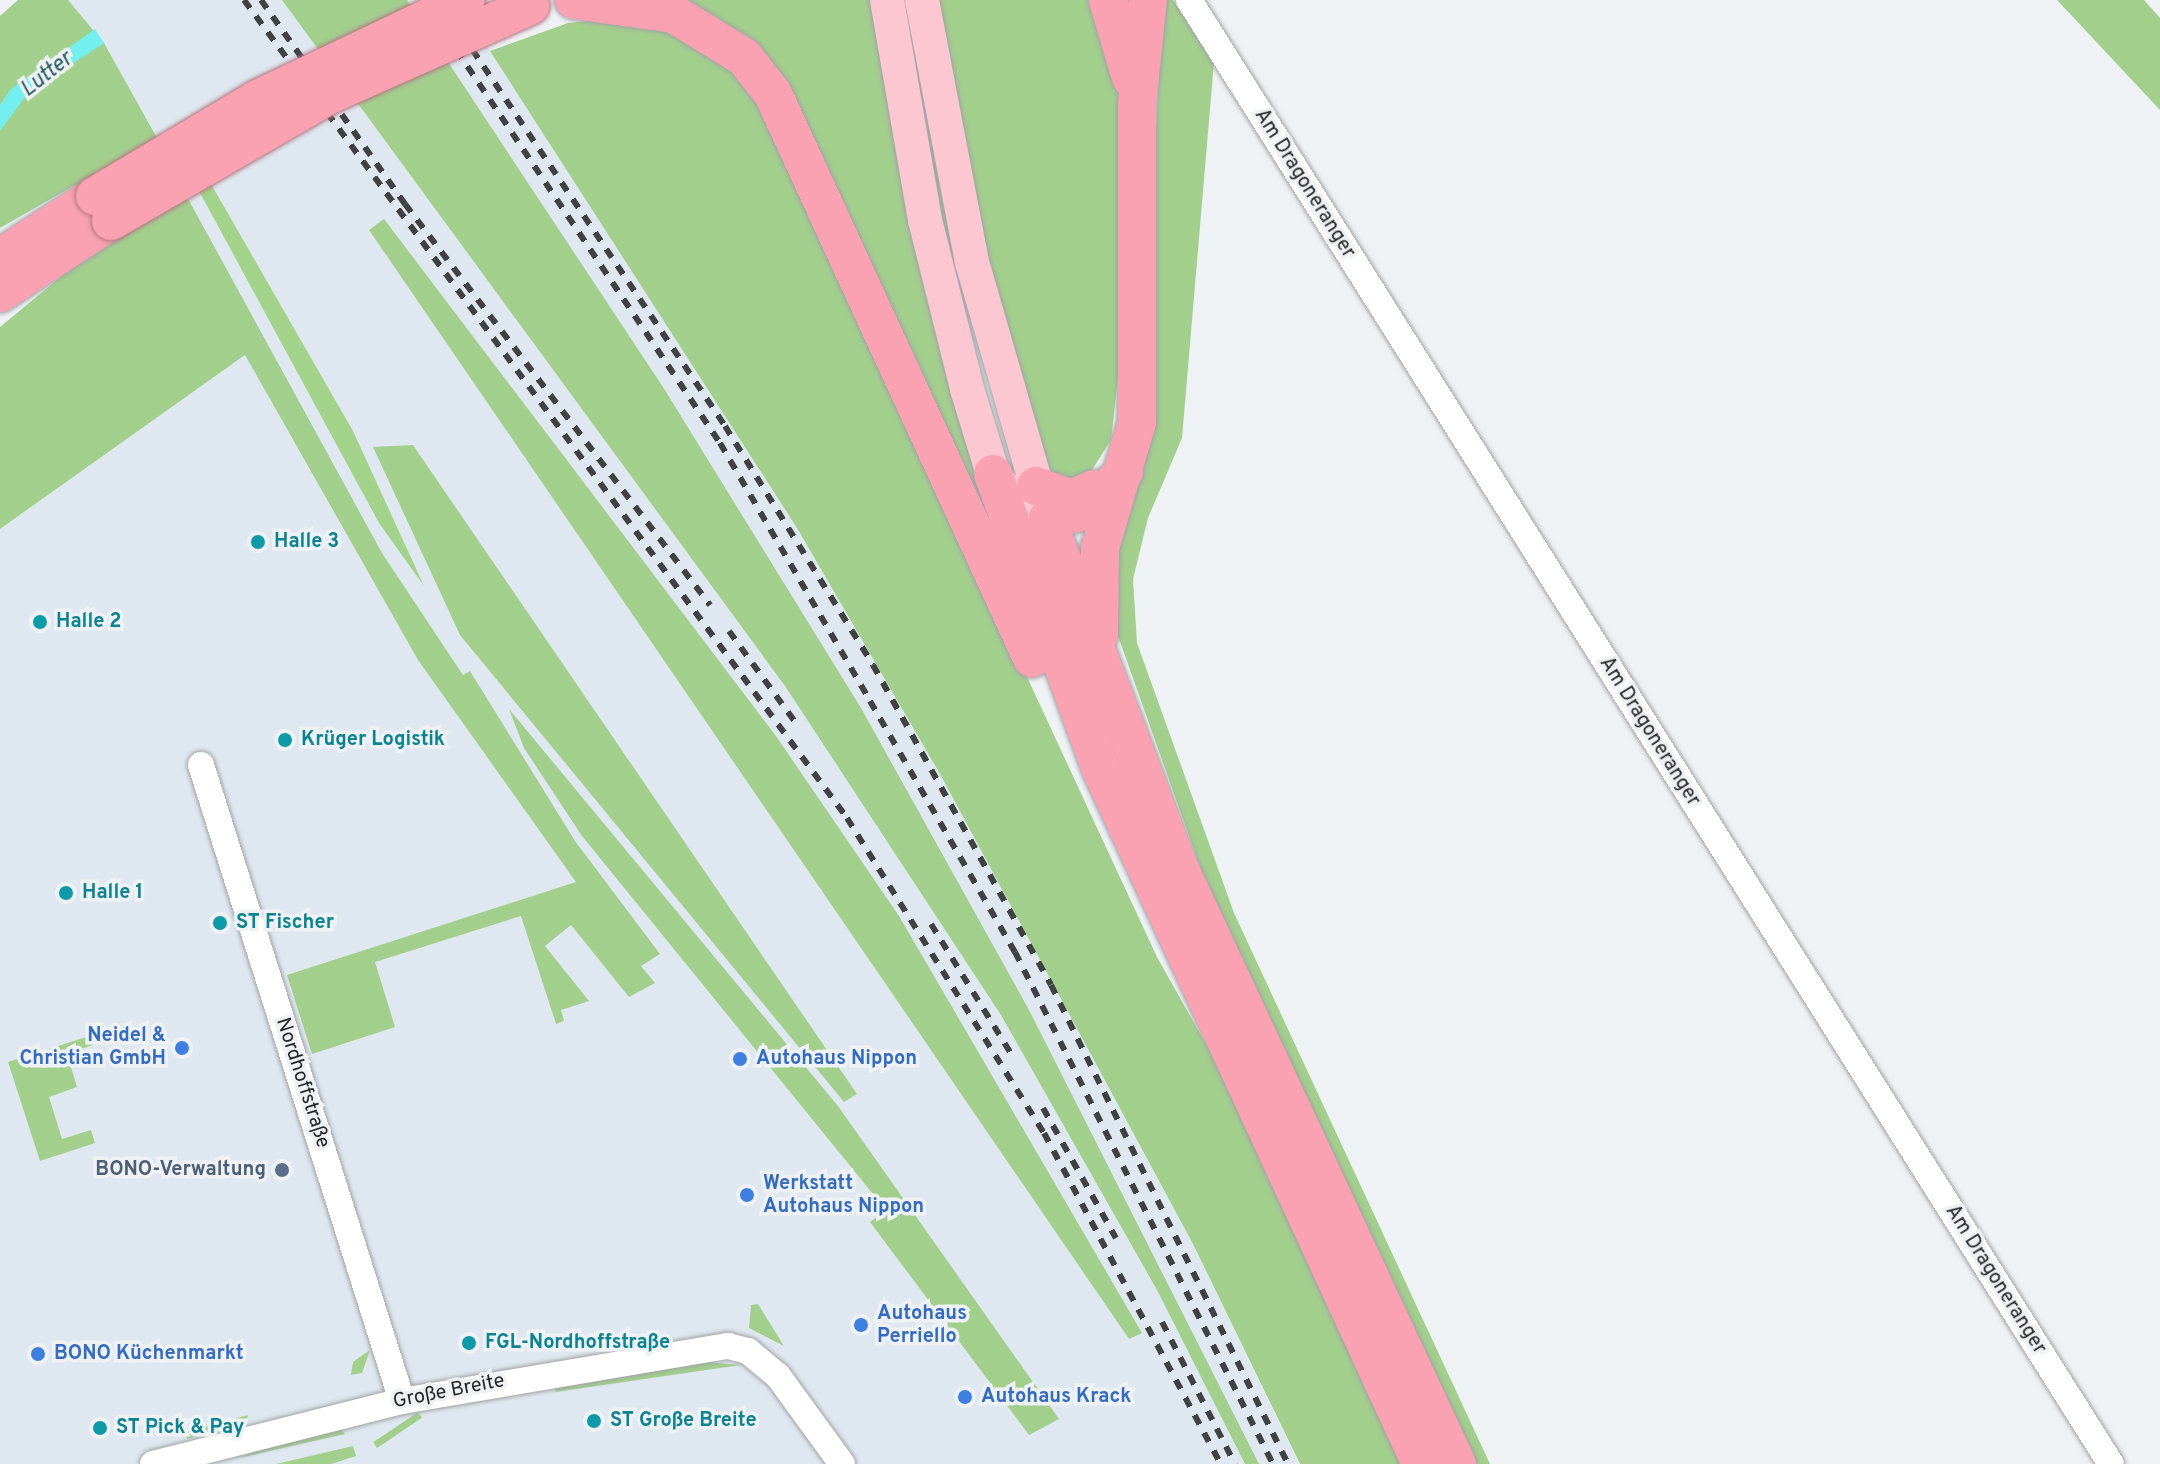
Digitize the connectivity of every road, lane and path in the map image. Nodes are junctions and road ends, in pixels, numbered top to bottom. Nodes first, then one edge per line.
1 (466, 0) edge
2 (574, 0) edge
3 (887, 0) edge
4 (922, 0) edge
5 (1108, 0) edge
6 (538, 3) edge
7 (1201, 4) edge
8 (1147, 7) edge
9 (1137, 104) junction
10 (103, 208) junction
11 (44, 228) junction
12 (0, 245) edge
13 (0, 258) edge
14 (0, 293) edge
15 (1136, 388) junction
16 (1124, 472) junction
17 (993, 474) junction
18 (1041, 503) junction
19 (1100, 671) junction
20 (201, 765) dead end
21 (1101, 769) junction
22 (402, 1401) junction
23 (194, 1458) edge
24 (153, 1464) edge
25 (842, 1464) edge
26 (1421, 1464) edge
27 (1457, 1464) edge
28 (2111, 1464) edge

1 - 10 highway, bridge
2 - 21 highway
3 - 17 main road
4 - 18 main road
5 - 9 highway
6 - 10 highway, bridge
7 - 28 street, Am Dragoneranger
8 - 9 highway
9 - 15 highway
10 - 11 highway
10 - 14 highway
11 - 12 highway
11 - 13 highway
15 - 16 highway
15 - 18 highway
16 - 18 highway
16 - 19 highway
17 - 18 main road
17 - 21 highway
18 - 19 highway
19 - 27 highway
20 - 22 street, Nordhoffstraße
21 - 26 highway
22 - 23 street, Große Breite
22 - 25 street, Große Breite
23 - 24 street, Große Breite

